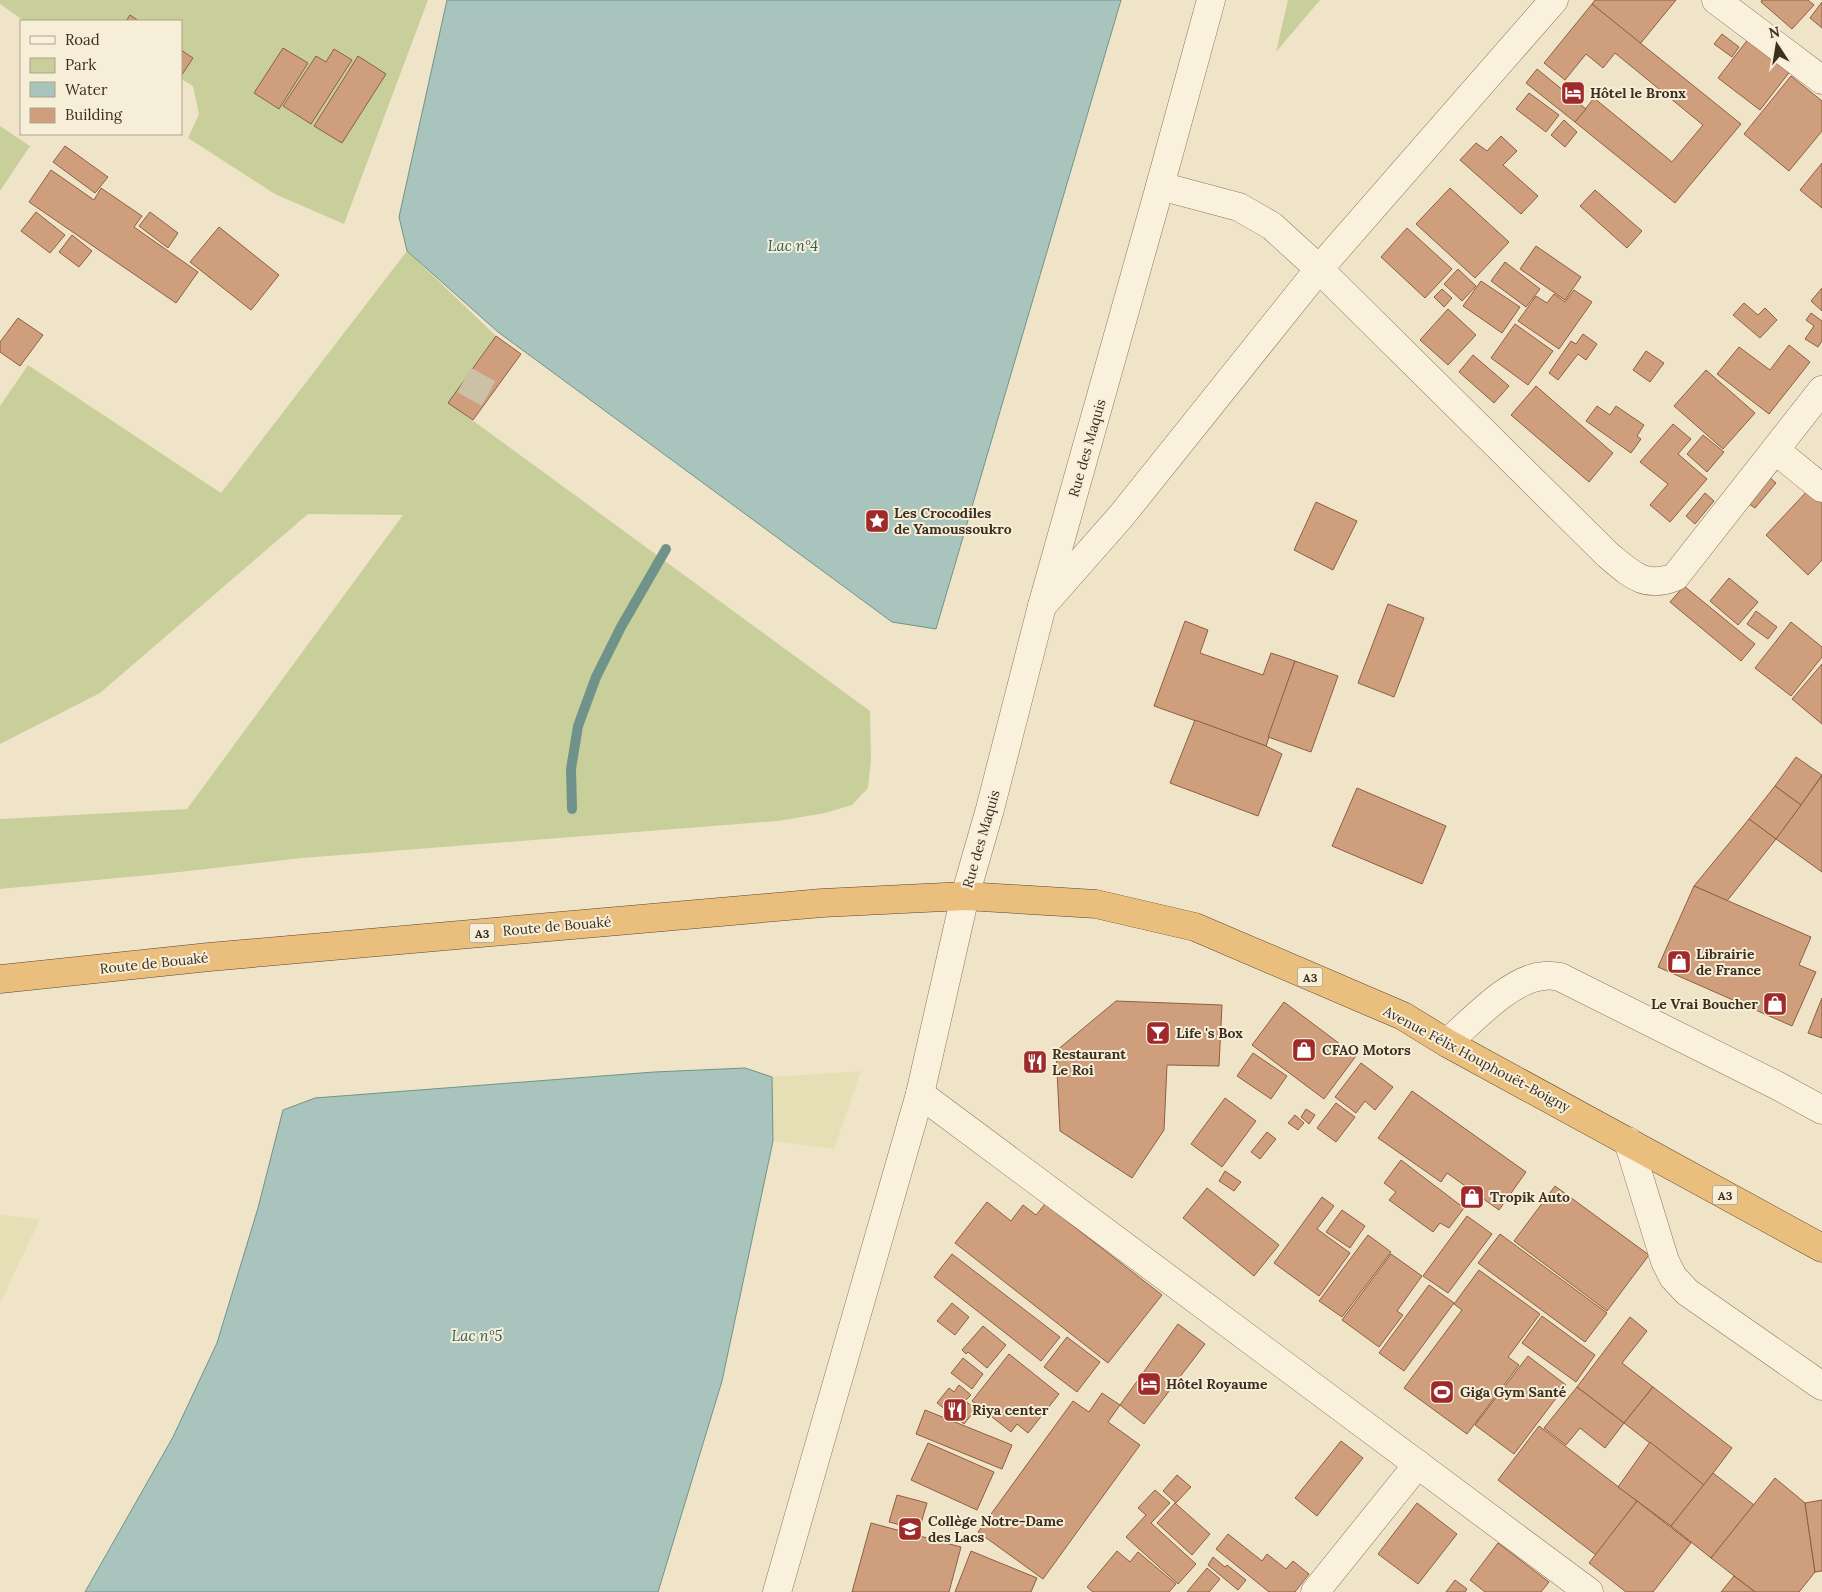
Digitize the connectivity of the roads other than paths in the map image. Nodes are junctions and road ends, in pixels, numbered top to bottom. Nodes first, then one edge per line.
1 (1211, 0) edge
2 (1554, 0) edge
3 (1716, 0) edge
4 (1822, 80) edge
5 (1160, 186) junction
6 (1319, 269) junction
7 (1822, 390) edge
8 (1775, 450) junction
9 (1822, 488) edge
10 (1042, 606) junction
11 (965, 896) junction
12 (0, 979) edge
13 (1447, 1043) junction
14 (920, 1094) junction
15 (1822, 1110) edge
16 (1628, 1141) junction
17 (1822, 1248) edge
18 (1822, 1386) edge
19 (1418, 1464) junction
20 (777, 1592) edge
21 (1315, 1592) edge
22 (1589, 1592) edge

1 - 5 street, Rue des Maquis
2 - 6 street
3 - 4 street
5 - 6 street
5 - 10 street, Rue des Maquis
6 - 8 street
6 - 10 street
7 - 8 street
8 - 9 street
10 - 11 street, Rue des Maquis
11 - 12 highway, Route de Bouaké / A3
11 - 13 highway, Avenue Félix Houphouët-Boigny / A3
11 - 14 street, Rue des Maquis
13 - 15 street
13 - 16 highway, Avenue Félix Houphouët-Boigny / A3
14 - 19 street
14 - 20 street, Rue des Maquis
16 - 17 highway, Avenue Félix Houphouët-Boigny / A3
16 - 18 street
19 - 21 street
19 - 22 street

